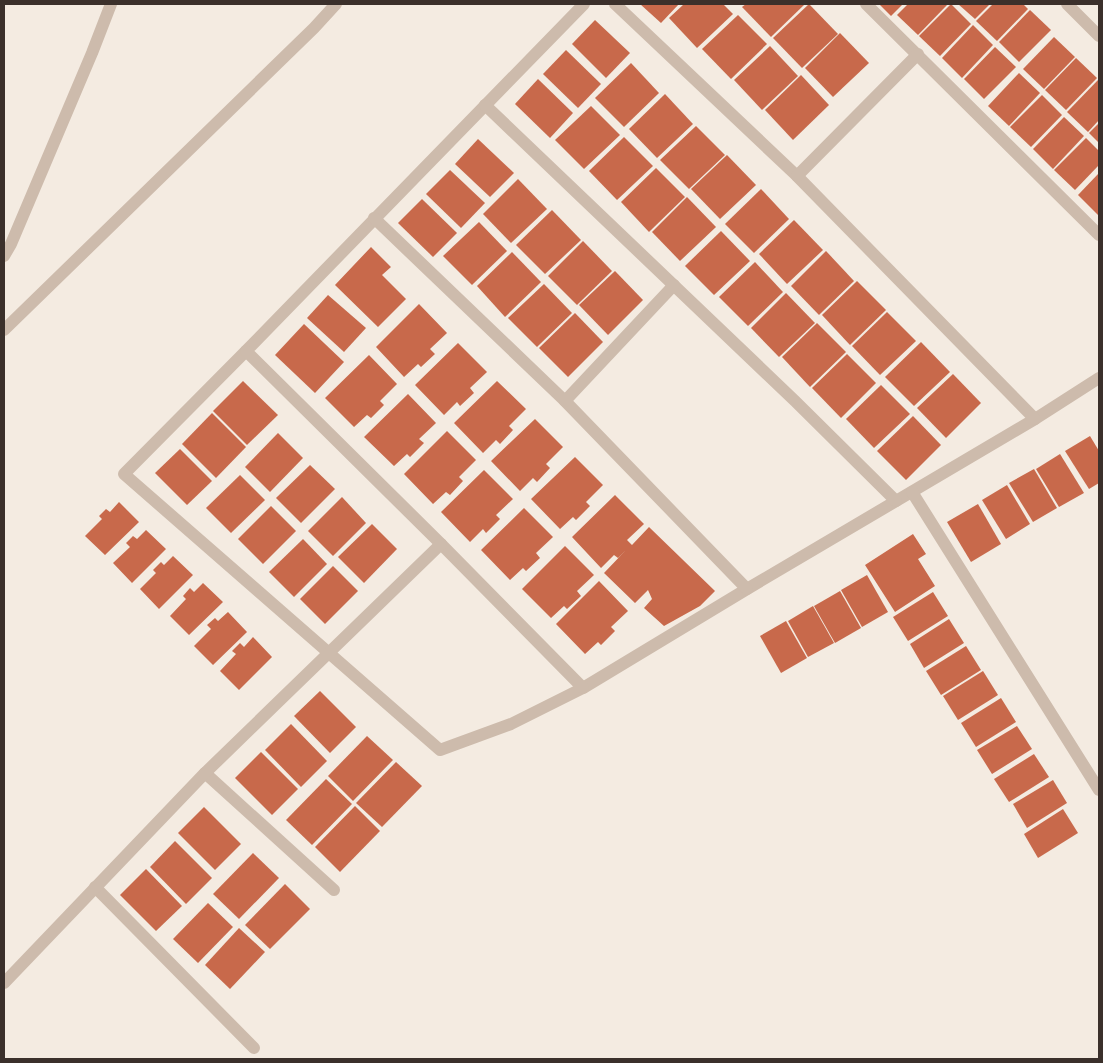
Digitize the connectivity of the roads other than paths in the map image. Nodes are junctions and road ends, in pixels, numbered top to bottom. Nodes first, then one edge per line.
1 (111, 4) edge
2 (336, 4) edge
3 (584, 4) edge
4 (615, 4) edge
5 (866, 4) edge
6 (1067, 4) edge
7 (1099, 36) edge
8 (918, 54) junction
9 (485, 105) junction
10 (797, 176) junction
11 (374, 218) junction
12 (1099, 235) edge
13 (4, 256) edge
14 (674, 285) junction
15 (4, 330) edge
16 (246, 351) junction
17 (1099, 378) edge
18 (565, 401) junction
19 (1035, 419) junction
20 (912, 492) junction
21 (896, 501) junction
22 (441, 544) junction
23 (747, 589) junction
24 (329, 654) junction
25 (583, 688) junction
26 (205, 773) junction
27 (1099, 790) edge
28 (95, 887) junction
29 (334, 890) dead end
30 (4, 983) edge
31 (254, 1048) dead end

1 - 13 street
2 - 15 street
3 - 9 street
4 - 10 street
5 - 8 street
6 - 7 street
8 - 10 street
8 - 12 street
9 - 11 street
9 - 14 street
10 - 19 street
11 - 16 street
11 - 18 street
14 - 18 street
14 - 21 street
16 - 22 street
16 - 24 street
17 - 19 street
18 - 23 street
19 - 20 street
20 - 21 street
20 - 27 street
21 - 23 street
22 - 24 street
22 - 25 street
23 - 25 street
24 - 25 street
24 - 26 street
26 - 28 street
26 - 29 street
28 - 30 street
28 - 31 street

